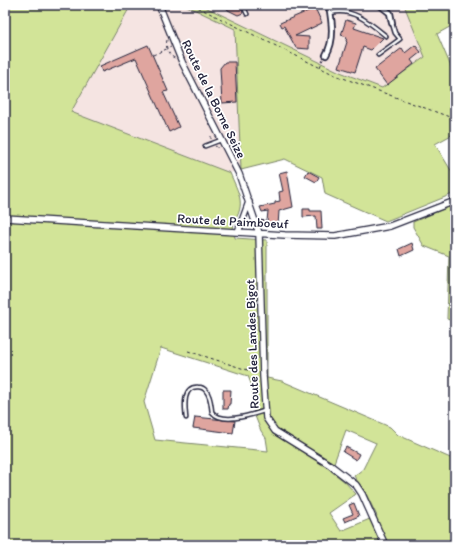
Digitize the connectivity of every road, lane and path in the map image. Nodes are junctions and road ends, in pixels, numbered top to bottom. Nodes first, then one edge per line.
1 (159, 5) edge
2 (193, 5) edge
3 (243, 5) edge
4 (329, 5) edge
5 (380, 5) edge
6 (331, 13) junction
7 (247, 14) dead end
8 (392, 23) joint
9 (386, 36) dead end
10 (175, 46) junction
11 (168, 49) junction
12 (153, 55) dead end
13 (171, 55) dead end
14 (326, 55) joint
15 (378, 55) dead end
16 (320, 66) junction
17 (455, 119) edge
18 (221, 140) junction
19 (205, 146) dead end
20 (455, 201) edge
21 (249, 202) junction
22 (5, 218) edge
23 (238, 232) junction
24 (259, 233) junction
25 (188, 351) dead end
26 (263, 376) junction
27 (264, 411) junction
28 (186, 418) dead end
29 (385, 545) edge

1 - 10 street, Route de la Borne Seize
2 - 16 path
3 - 7 lane
4 - 6 street
5 - 8 street
6 - 9 lane
6 - 14 street
8 - 15 lane
10 - 11 path
10 - 18 street, Route de la Borne Seize
11 - 12 path
11 - 13 path
14 - 16 path
16 - 17 path
18 - 19 lane
18 - 21 street, Route de la Borne Seize
20 - 24 street, Route de Paimboeuf
21 - 23 street
21 - 24 street, Route de la Borne Seize
22 - 23 street, Route de Paimboeuf
23 - 24 street, Route de Paimboeuf
24 - 26 street, Route des Landes Bigot
25 - 26 path
26 - 27 street, Route des Landes Bigot
27 - 28 lane
27 - 29 street, Route des Landes Bigot

